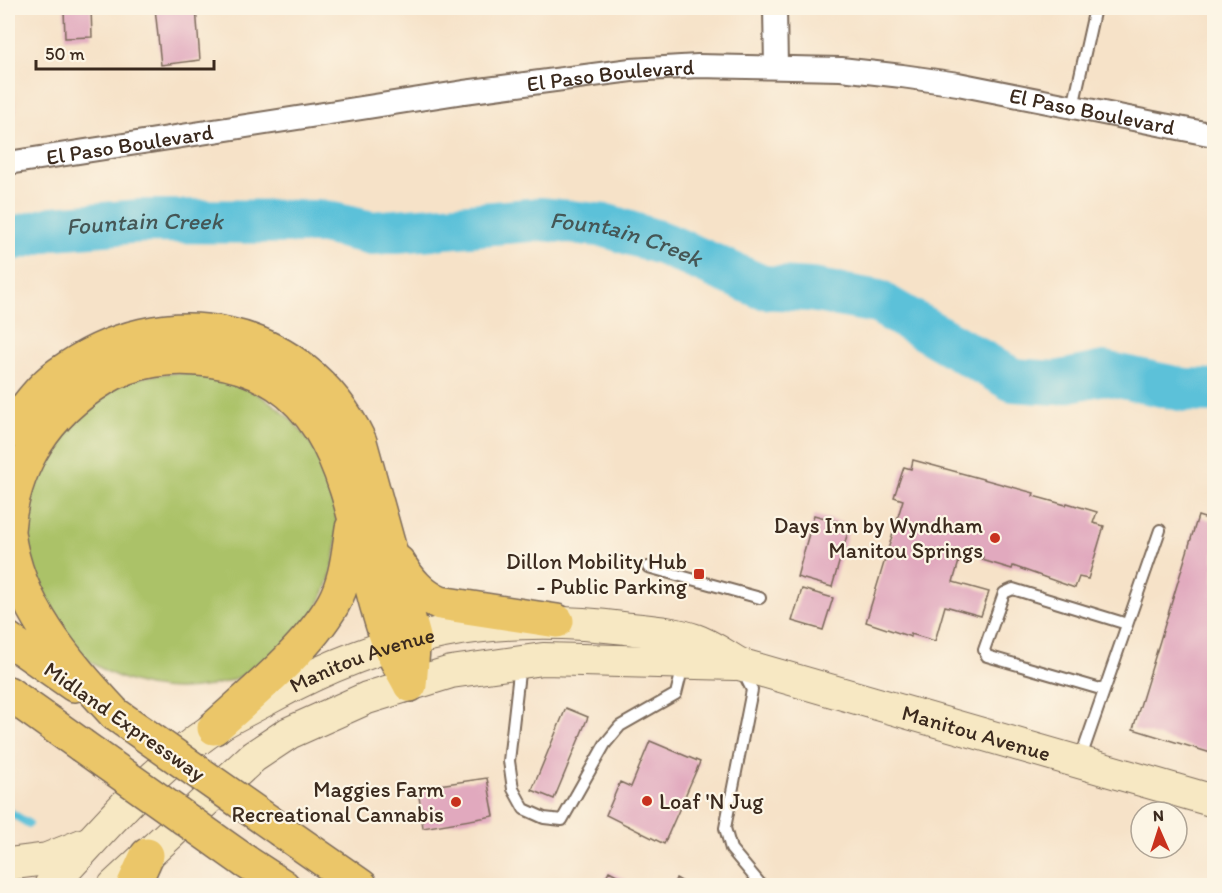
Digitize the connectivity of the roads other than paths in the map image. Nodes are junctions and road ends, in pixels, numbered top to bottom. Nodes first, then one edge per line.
1 (775, 8) edge
2 (1095, 8) edge
3 (776, 67) junction
4 (1073, 107) junction
5 (1215, 135) edge
6 (8, 163) edge
7 (8, 432) edge
8 (353, 517) junction
9 (1160, 530) dead end
10 (8, 531) edge
11 (390, 548) junction
12 (648, 567) dead end
13 (760, 598) dead end
14 (557, 621) junction
15 (1127, 624) junction
16 (8, 639) edge
17 (401, 641) junction
18 (520, 661) junction
19 (684, 664) junction
20 (739, 664) junction
21 (410, 684) junction
22 (1104, 690) junction
23 (8, 693) edge
24 (115, 714) junction
25 (214, 728) junction
26 (1078, 763) junction
27 (1215, 801) edge
28 (94, 839) junction
29 (147, 855) junction
30 (8, 864) edge
31 (50, 885) edge
32 (114, 885) edge
33 (133, 885) edge
34 (283, 885) edge
35 (361, 885) edge
36 (762, 885) edge

1 - 3 street
2 - 4 lane
3 - 4 street, El Paso Boulevard
3 - 6 street, El Paso Boulevard
4 - 5 street, El Paso Boulevard
7 - 11 highway
8 - 10 highway
8 - 17 highway
8 - 25 highway
9 - 15 lane
10 - 24 highway
11 - 14 highway
11 - 17 highway
12 - 13 lane
14 - 17 main road, Manitou Avenue
14 - 20 main road, Manitou Avenue
15 - 22 lane
15 - 22 lane
16 - 24 highway, Midland Expressway
17 - 21 highway
17 - 25 main road, Manitou Avenue
18 - 19 main road, Manitou Avenue
18 - 19 lane
18 - 21 main road, Manitou Avenue
19 - 20 main road, Manitou Avenue
20 - 26 main road, Manitou Avenue
20 - 36 lane
21 - 29 main road, Manitou Avenue
22 - 26 lane
23 - 34 highway, Midland Expressway, bridge
24 - 35 highway, Midland Expressway, bridge
25 - 28 main road, Manitou Avenue
26 - 27 main road, Manitou Avenue
28 - 30 main road
28 - 31 main road, Manitou Avenue
29 - 32 main road, Manitou Avenue
29 - 33 highway

